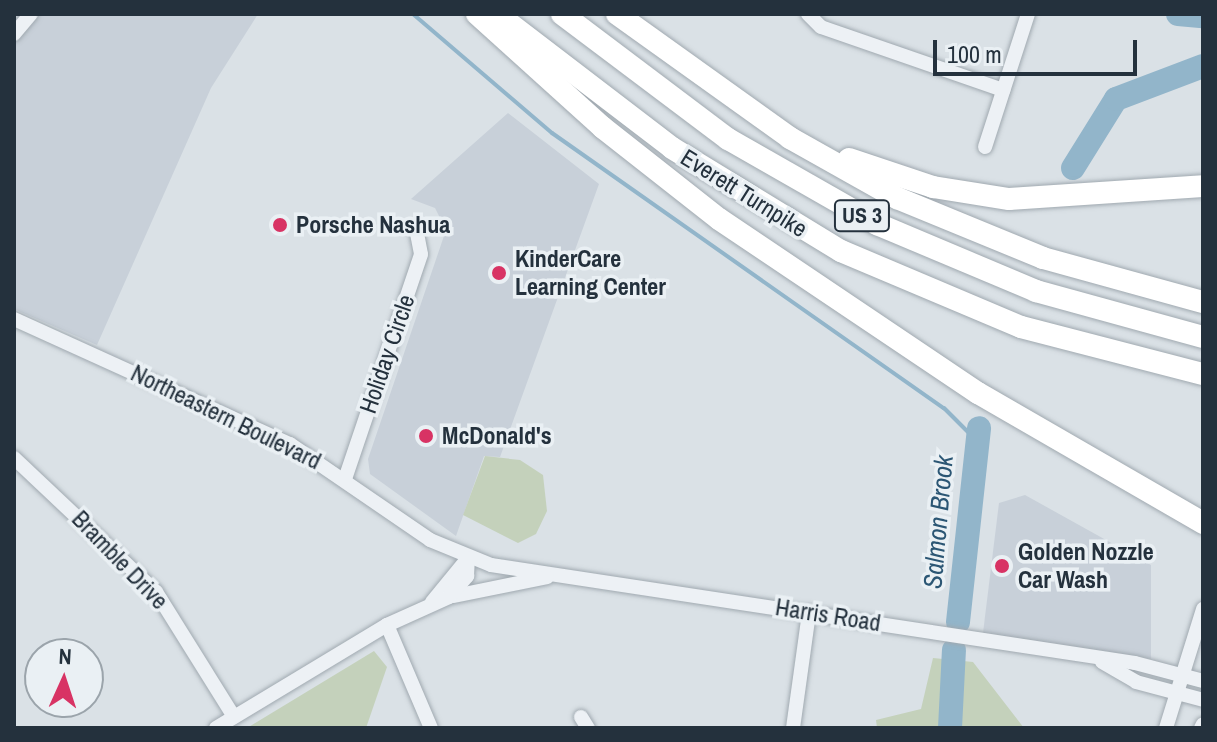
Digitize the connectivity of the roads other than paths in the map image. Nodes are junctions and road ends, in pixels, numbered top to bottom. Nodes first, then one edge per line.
1 (31, 14) edge
2 (477, 14) edge
3 (497, 14) edge
4 (562, 14) edge
5 (617, 14) edge
6 (808, 14) edge
7 (1028, 14) edge
8 (14, 34) edge
9 (708, 81) junction
10 (1003, 90) junction
11 (985, 147) dead end
12 (1203, 186) edge
13 (416, 229) dead end
14 (1203, 302) edge
15 (14, 319) edge
16 (1203, 337) edge
17 (1203, 374) edge
18 (14, 458) edge
19 (345, 479) junction
20 (1203, 523) edge
21 (468, 558) junction
22 (553, 575) junction
23 (449, 597) junction
24 (432, 602) junction
25 (1203, 609) edge
26 (809, 612) junction
27 (387, 625) junction
28 (1102, 662) junction
29 (1184, 676) junction
30 (1203, 681) edge
31 (1178, 694) junction
32 (1203, 700) edge
33 (234, 717) junction
34 (216, 728) edge
35 (431, 728) edge
36 (793, 728) edge
37 (1166, 728) edge

1 - 8 street
2 - 20 highway
3 - 17 highway, Everett Turnpike / US 3
4 - 16 highway, Everett Turnpike / US 3
5 - 9 highway
6 - 10 street
7 - 10 street
9 - 12 highway
9 - 14 highway
10 - 11 street
13 - 19 street, Holiday Circle
15 - 19 street, Northeastern Boulevard
18 - 33 street, Bramble Drive
19 - 21 street, Northeastern Boulevard
21 - 22 street, Harris Road
21 - 23 street
21 - 24 street, Harris Road
22 - 23 street, Harris Road
22 - 26 street, Harris Road
23 - 24 street, Harris Road
24 - 27 street, Harris Road
25 - 29 street
26 - 28 street, Harris Road
26 - 36 street
27 - 33 street, Harris Road
27 - 35 street
28 - 29 street, Harris Road
28 - 31 street, Harris Road
29 - 30 street, Harris Road
29 - 31 street
31 - 32 street, Harris Road
31 - 37 street
33 - 34 street, Harris Road

